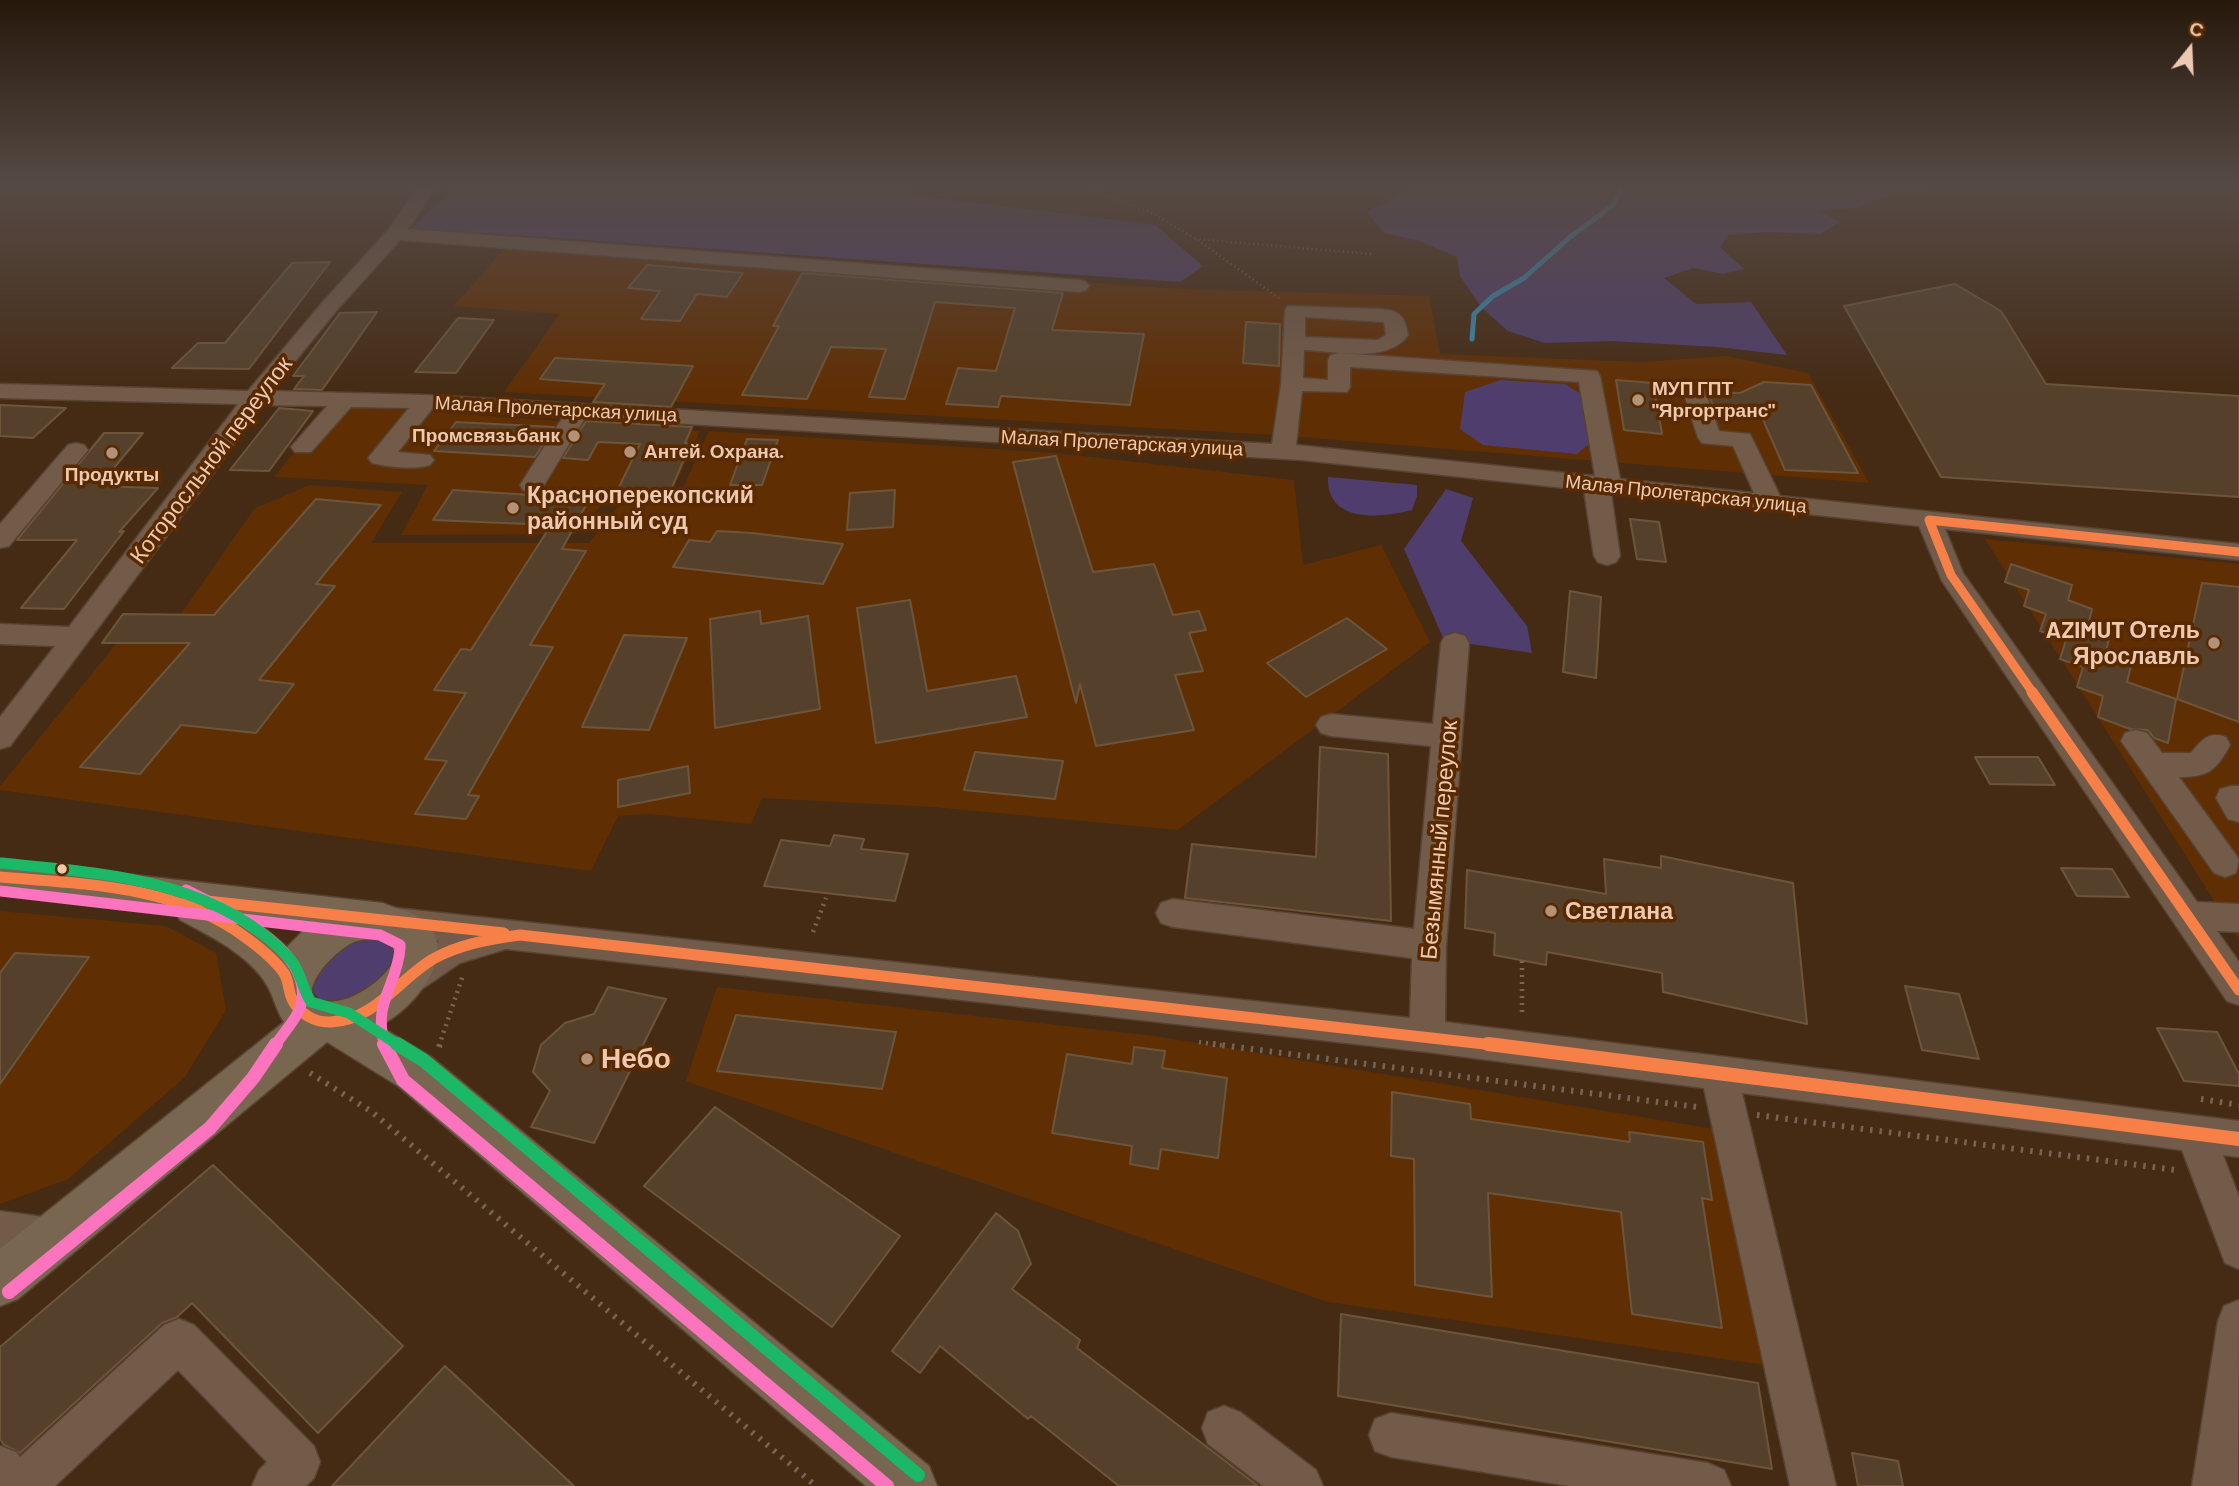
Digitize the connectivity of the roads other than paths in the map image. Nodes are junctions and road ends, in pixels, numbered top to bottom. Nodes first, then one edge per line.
1 (376, 256) edge
2 (689, 256) edge
3 (1079, 286) dead end
4 (1295, 343) junction
5 (1292, 384) junction
6 (1693, 388) dead end
7 (0, 391) edge
8 (254, 398) junction
9 (346, 399) junction
10 (426, 402) junction
11 (578, 411) junction
12 (303, 447) dead end
13 (76, 450) dead end
14 (1283, 452) junction
15 (422, 460) dead end
16 (532, 485) dead end
17 (1602, 485) junction
18 (1771, 503) junction
19 (1929, 520) junction
20 (0, 540) edge
21 (2239, 552) edge
22 (1607, 556) dead end
23 (0, 634) edge
24 (76, 637) junction
25 (1455, 643) dead end
26 (1331, 725) dead end
27 (1448, 736) junction
28 (0, 738) edge
29 (2215, 745) dead end
30 (2239, 798) edge
31 (2239, 810) edge
32 (2225, 864) dead end
33 (0, 877) edge
34 (163, 897) junction
35 (1173, 913) dead end
36 (2188, 916) junction
37 (2239, 918) edge
38 (383, 920) junction
39 (520, 935) junction
40 (1429, 946) junction
41 (403, 984) junction
42 (2239, 990) edge
43 (290, 992) junction
44 (328, 1022) junction
45 (1427, 1036) junction
46 (426, 1065) junction
47 (1719, 1072) junction
48 (2198, 1116) junction
49 (200, 1118) junction
50 (2239, 1139) edge
51 (0, 1231) edge
52 (51, 1238) junction
53 (2239, 1249) edge
54 (0, 1281) edge
55 (2239, 1321) edge
56 (1224, 1428) dead end
57 (1391, 1436) dead end
58 (0, 1468) edge
59 (14, 1486) edge
60 (22, 1486) edge
61 (275, 1486) edge
62 (909, 1486) edge
63 (1300, 1486) edge
64 (1708, 1486) edge
65 (1813, 1486) edge
66 (2215, 1486) edge

1 - 8 street, Которосльной переулок
2 - 3 street
4 - 4 street
4 - 5 street
5 - 14 street
5 - 17 street
6 - 18 street
7 - 8 street, Малая Пролетарская улица
8 - 9 street, Малая Пролетарская улица
8 - 24 street, Которосльной переулок
9 - 10 street, Малая Пролетарская улица
9 - 12 street
10 - 11 street, Малая Пролетарская улица
10 - 15 street
11 - 14 street, Малая Пролетарская улица
11 - 16 street
13 - 20 street
14 - 17 street, Малая Пролетарская улица
17 - 18 street, Малая Пролетарская улица
17 - 22 street
18 - 19 street, Малая Пролетарская улица
19 - 21 street, Малая Пролетарская улица
19 - 36 street
23 - 24 street
24 - 28 street, Которосльной переулок
25 - 27 street, Безымянный переулок
26 - 27 street
27 - 40 street, Безымянный переулок
29 - 32 street
30 - 31 street
33 - 34 main road
34 - 38 main road
34 - 43 main road
35 - 40 street
36 - 37 street
36 - 42 street
38 - 39 street
38 - 41 main road
38 - 43 main road
39 - 41 street
39 - 45 street
40 - 45 street, Безымянный переулок
41 - 44 main road
41 - 46 main road
43 - 44 main road
43 - 49 main road
44 - 46 main road
44 - 49 main road
45 - 47 street
46 - 62 main road
47 - 48 street
47 - 65 street
48 - 50 street
48 - 53 street
49 - 52 main road
51 - 52 street
52 - 54 main road
55 - 66 street
56 - 63 street
57 - 64 street
58 - 59 street
60 - 61 street

